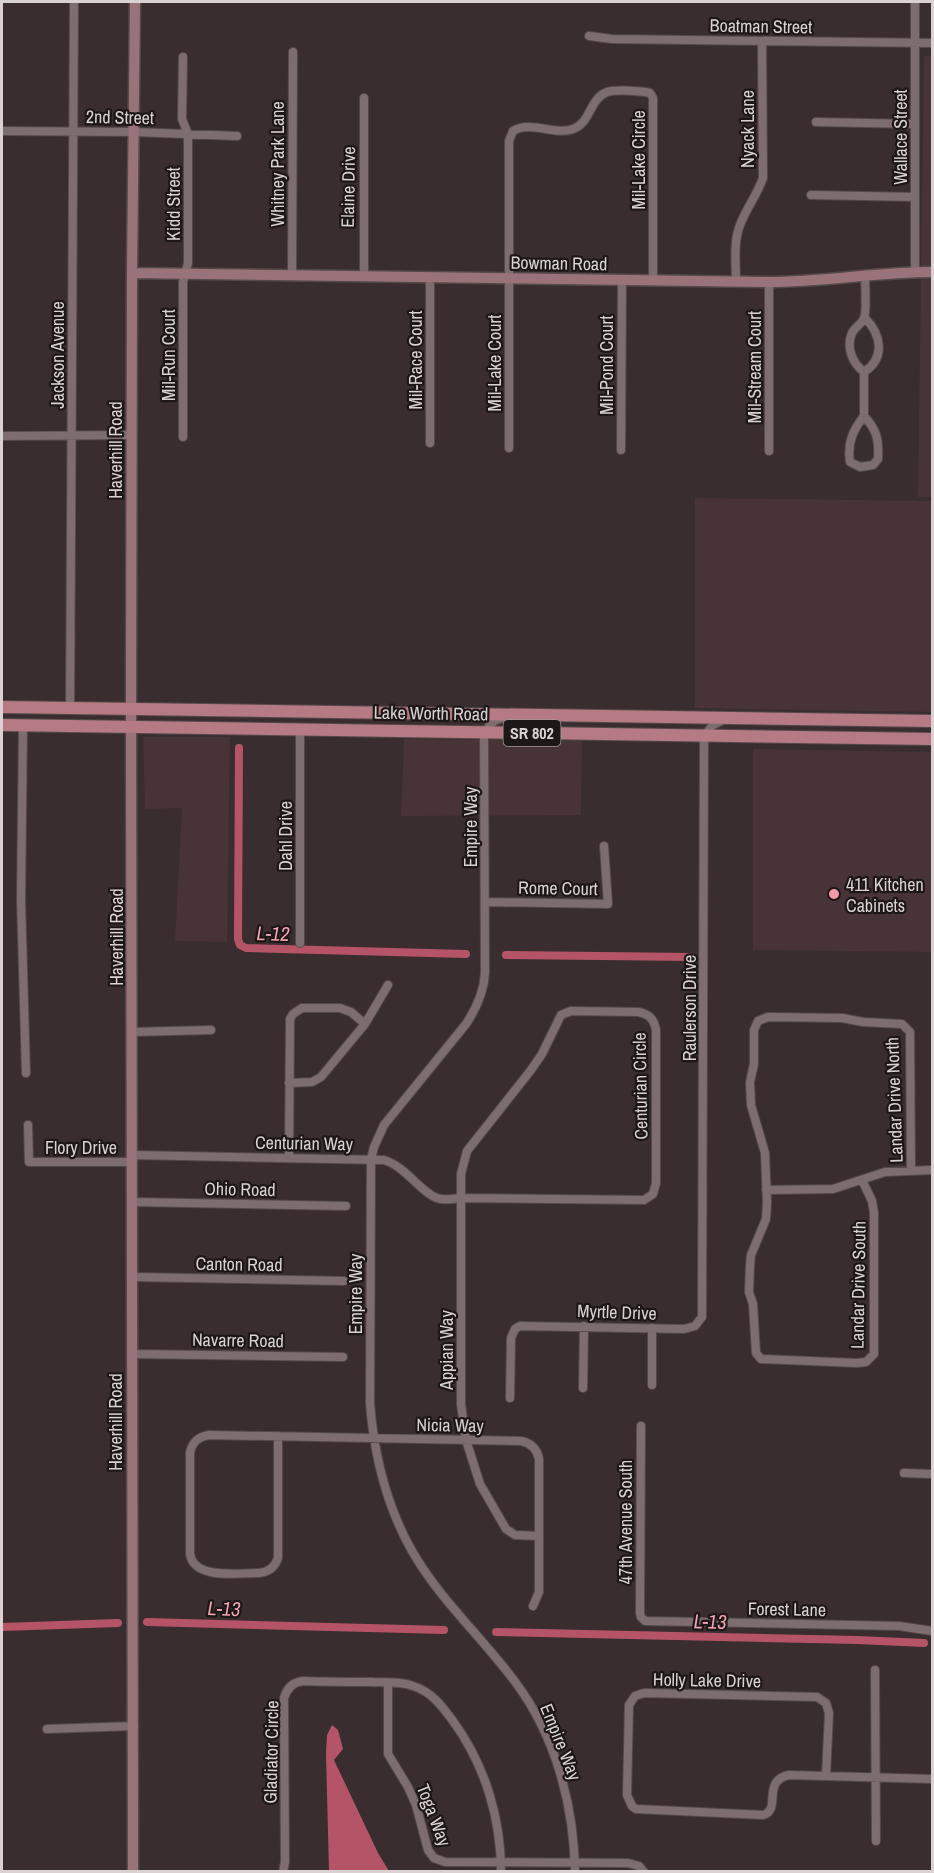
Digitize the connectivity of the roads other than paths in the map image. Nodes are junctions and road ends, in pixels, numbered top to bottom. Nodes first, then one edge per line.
1 (74, 2) edge
2 (135, 2) edge
3 (915, 2) edge
4 (589, 36) dead end
5 (762, 41) junction
6 (915, 43) junction
7 (933, 43) edge
8 (293, 52) dead end
9 (183, 57) dead end
10 (364, 98) dead end
11 (816, 122) dead end
12 (915, 124) junction
13 (2, 131) edge
14 (73, 132) junction
15 (134, 132) junction
16 (188, 134) junction
17 (237, 136) dead end
18 (811, 195) dead end
19 (915, 197) junction
20 (915, 272) junction
21 (933, 272) edge
22 (132, 273) junction
23 (185, 273) junction
24 (866, 274) junction
25 (292, 275) junction
26 (364, 277) junction
27 (430, 278) junction
28 (509, 279) junction
29 (622, 280) junction
30 (653, 281) junction
31 (736, 282) junction
32 (769, 282) junction
33 (865, 318) junction
34 (864, 372) junction
35 (864, 416) junction
36 (132, 435) junction
37 (2, 436) edge
38 (72, 436) junction
39 (183, 437) dead end
40 (430, 443) dead end
41 (509, 448) dead end
42 (621, 450) dead end
43 (769, 451) dead end
44 (2, 707) edge
45 (70, 709) junction
46 (131, 709) junction
47 (512, 714) junction
48 (728, 718) junction
49 (933, 721) edge
50 (2, 725) edge
51 (23, 725) junction
52 (131, 726) junction
53 (300, 729) junction
54 (484, 732) junction
55 (704, 736) junction
56 (933, 739) edge
57 (604, 846) dead end
58 (485, 902) junction
59 (300, 943) dead end
60 (388, 985) dead end
61 (365, 1023) junction
62 (211, 1030) dead end
63 (132, 1032) junction
64 (26, 1073) dead end
65 (289, 1083) junction
66 (28, 1125) dead end
67 (133, 1158) junction
68 (289, 1158) junction
69 (371, 1159) junction
70 (933, 1170) edge
71 (911, 1172) junction
72 (862, 1180) junction
73 (766, 1190) junction
74 (461, 1198) junction
75 (133, 1202) junction
76 (346, 1206) dead end
77 (133, 1277) junction
78 (344, 1281) dead end
79 (704, 1311) joint
80 (584, 1326) junction
81 (652, 1328) junction
82 (132, 1354) junction
83 (343, 1357) dead end
84 (652, 1384) dead end
85 (583, 1388) dead end
86 (510, 1398) dead end
87 (641, 1426) dead end
88 (278, 1436) junction
89 (373, 1438) junction
90 (466, 1440) junction
91 (904, 1473) dead end
92 (933, 1474) edge
93 (539, 1536) junction
94 (533, 1606) dead end
95 (641, 1617) joint
96 (933, 1631) edge
97 (874, 1670) dead end
98 (388, 1683) junction
99 (134, 1726) junction
100 (47, 1729) dead end
101 (826, 1776) junction
102 (875, 1776) junction
103 (933, 1779) edge
104 (876, 1841) dead end
105 (575, 1861) junction
106 (501, 1862) junction
107 (133, 1872) edge
108 (283, 1872) edge
109 (501, 1872) edge
110 (575, 1872) edge
111 (644, 1872) edge

1 - 14 street, Jackson Avenue
2 - 15 street, Haverhill Road
3 - 6 street, Wallace Street
4 - 5 street, Boatman Street
5 - 6 street, Boatman Street
5 - 31 street, Nyack Lane
6 - 7 street, Boatman Street
6 - 12 street, Wallace Street
8 - 25 street, Whitney Park Lane
9 - 16 street, Kidd Street
10 - 26 street, Elaine Drive
11 - 12 street
12 - 19 street, Wallace Street
13 - 14 street, 2nd Street
14 - 15 street, 2nd Street
14 - 38 street, Jackson Avenue
15 - 16 street, 2nd Street
15 - 22 street, Haverhill Road
16 - 17 street, 2nd Street
16 - 23 street, Kidd Street
18 - 19 street
19 - 20 street, Wallace Street
20 - 21 street, Bowman Road
20 - 24 street, Bowman Road
22 - 23 street, Bowman Road
22 - 36 street, Haverhill Road
23 - 25 street, Bowman Road
23 - 39 street, Mil-Run Court
24 - 32 street, Bowman Road
24 - 33 street
25 - 26 street, Bowman Road
26 - 27 street, Bowman Road
27 - 28 street, Bowman Road
27 - 40 street, Mil-Race Court
28 - 29 street, Bowman Road
28 - 30 street, Mil-Lake Circle
28 - 41 street, Mil-Lake Court
29 - 30 street, Bowman Road
29 - 42 street, Mil-Pond Court
30 - 31 street, Bowman Road
31 - 32 street, Bowman Road
32 - 43 street, Mil-Stream Court
33 - 34 street
33 - 34 street
34 - 35 street
35 - 35 street
36 - 38 street
36 - 46 street, Haverhill Road
37 - 38 street
38 - 45 street, Jackson Avenue
44 - 45 main road, Lake Worth Road / SR 802
45 - 46 main road, Lake Worth Road / SR 802
46 - 47 main road, Lake Worth Road / SR 802
46 - 52 street, Haverhill Road
47 - 48 main road, Lake Worth Road / SR 802
47 - 54 street
48 - 49 main road, Lake Worth Road / SR 802
48 - 55 street
50 - 51 main road, Lake Worth Road / SR 802
51 - 52 main road, Lake Worth Road / SR 802
51 - 64 street
52 - 53 main road, Lake Worth Road / SR 802
52 - 63 street, Haverhill Road
53 - 54 main road, Lake Worth Road / SR 802
53 - 59 street, Dahl Drive
54 - 55 main road, Lake Worth Road / SR 802
54 - 58 street, Empire Way
55 - 56 main road, Lake Worth Road / SR 802
55 - 79 street, Raulerson Drive
57 - 58 street, Rome Court
58 - 69 street, Empire Way
60 - 61 street
61 - 65 street
61 - 65 street
62 - 63 street
63 - 67 street, Haverhill Road
65 - 68 street
66 - 67 street, Flory Drive
67 - 68 street, Centurian Way
67 - 75 street, Haverhill Road
68 - 69 street, Centurian Way
69 - 74 street, Centurian Way
69 - 89 street, Empire Way
70 - 71 street
71 - 72 street
71 - 73 street, Landar Drive North
72 - 73 street
72 - 73 street, Landar Drive South
74 - 74 street, Centurian Circle
74 - 90 street, Appian Way
75 - 76 street, Ohio Road
75 - 77 street, Haverhill Road
77 - 78 street, Canton Road
77 - 82 street, Haverhill Road
79 - 81 street, Myrtle Drive
80 - 81 street, Myrtle Drive
80 - 85 street
80 - 86 street, Myrtle Drive
81 - 84 street
82 - 83 street, Navarre Road
82 - 99 street, Haverhill Road
87 - 95 street, 47th Avenue South
88 - 88 street, Nicia Way
88 - 89 street, Nicia Way
89 - 90 street, Nicia Way
89 - 105 street, Empire Way
90 - 93 street, Appian Way
90 - 93 street, Nicia Way
91 - 92 street
93 - 94 street, Nicia Way
95 - 96 street, Forest Lane
97 - 102 street
98 - 106 street, Gladiator Circle
98 - 106 street, Toga Way
98 - 108 street, Gladiator Circle
99 - 100 street
99 - 107 street, Haverhill Road
101 - 101 street, Holly Lake Drive
101 - 102 street, Holly Lake Drive
102 - 103 street, Holly Lake Drive
102 - 104 street
105 - 106 street, Toga Way
105 - 110 street, Empire Way
105 - 111 street, Toga Way
106 - 109 street, Gladiator Circle

